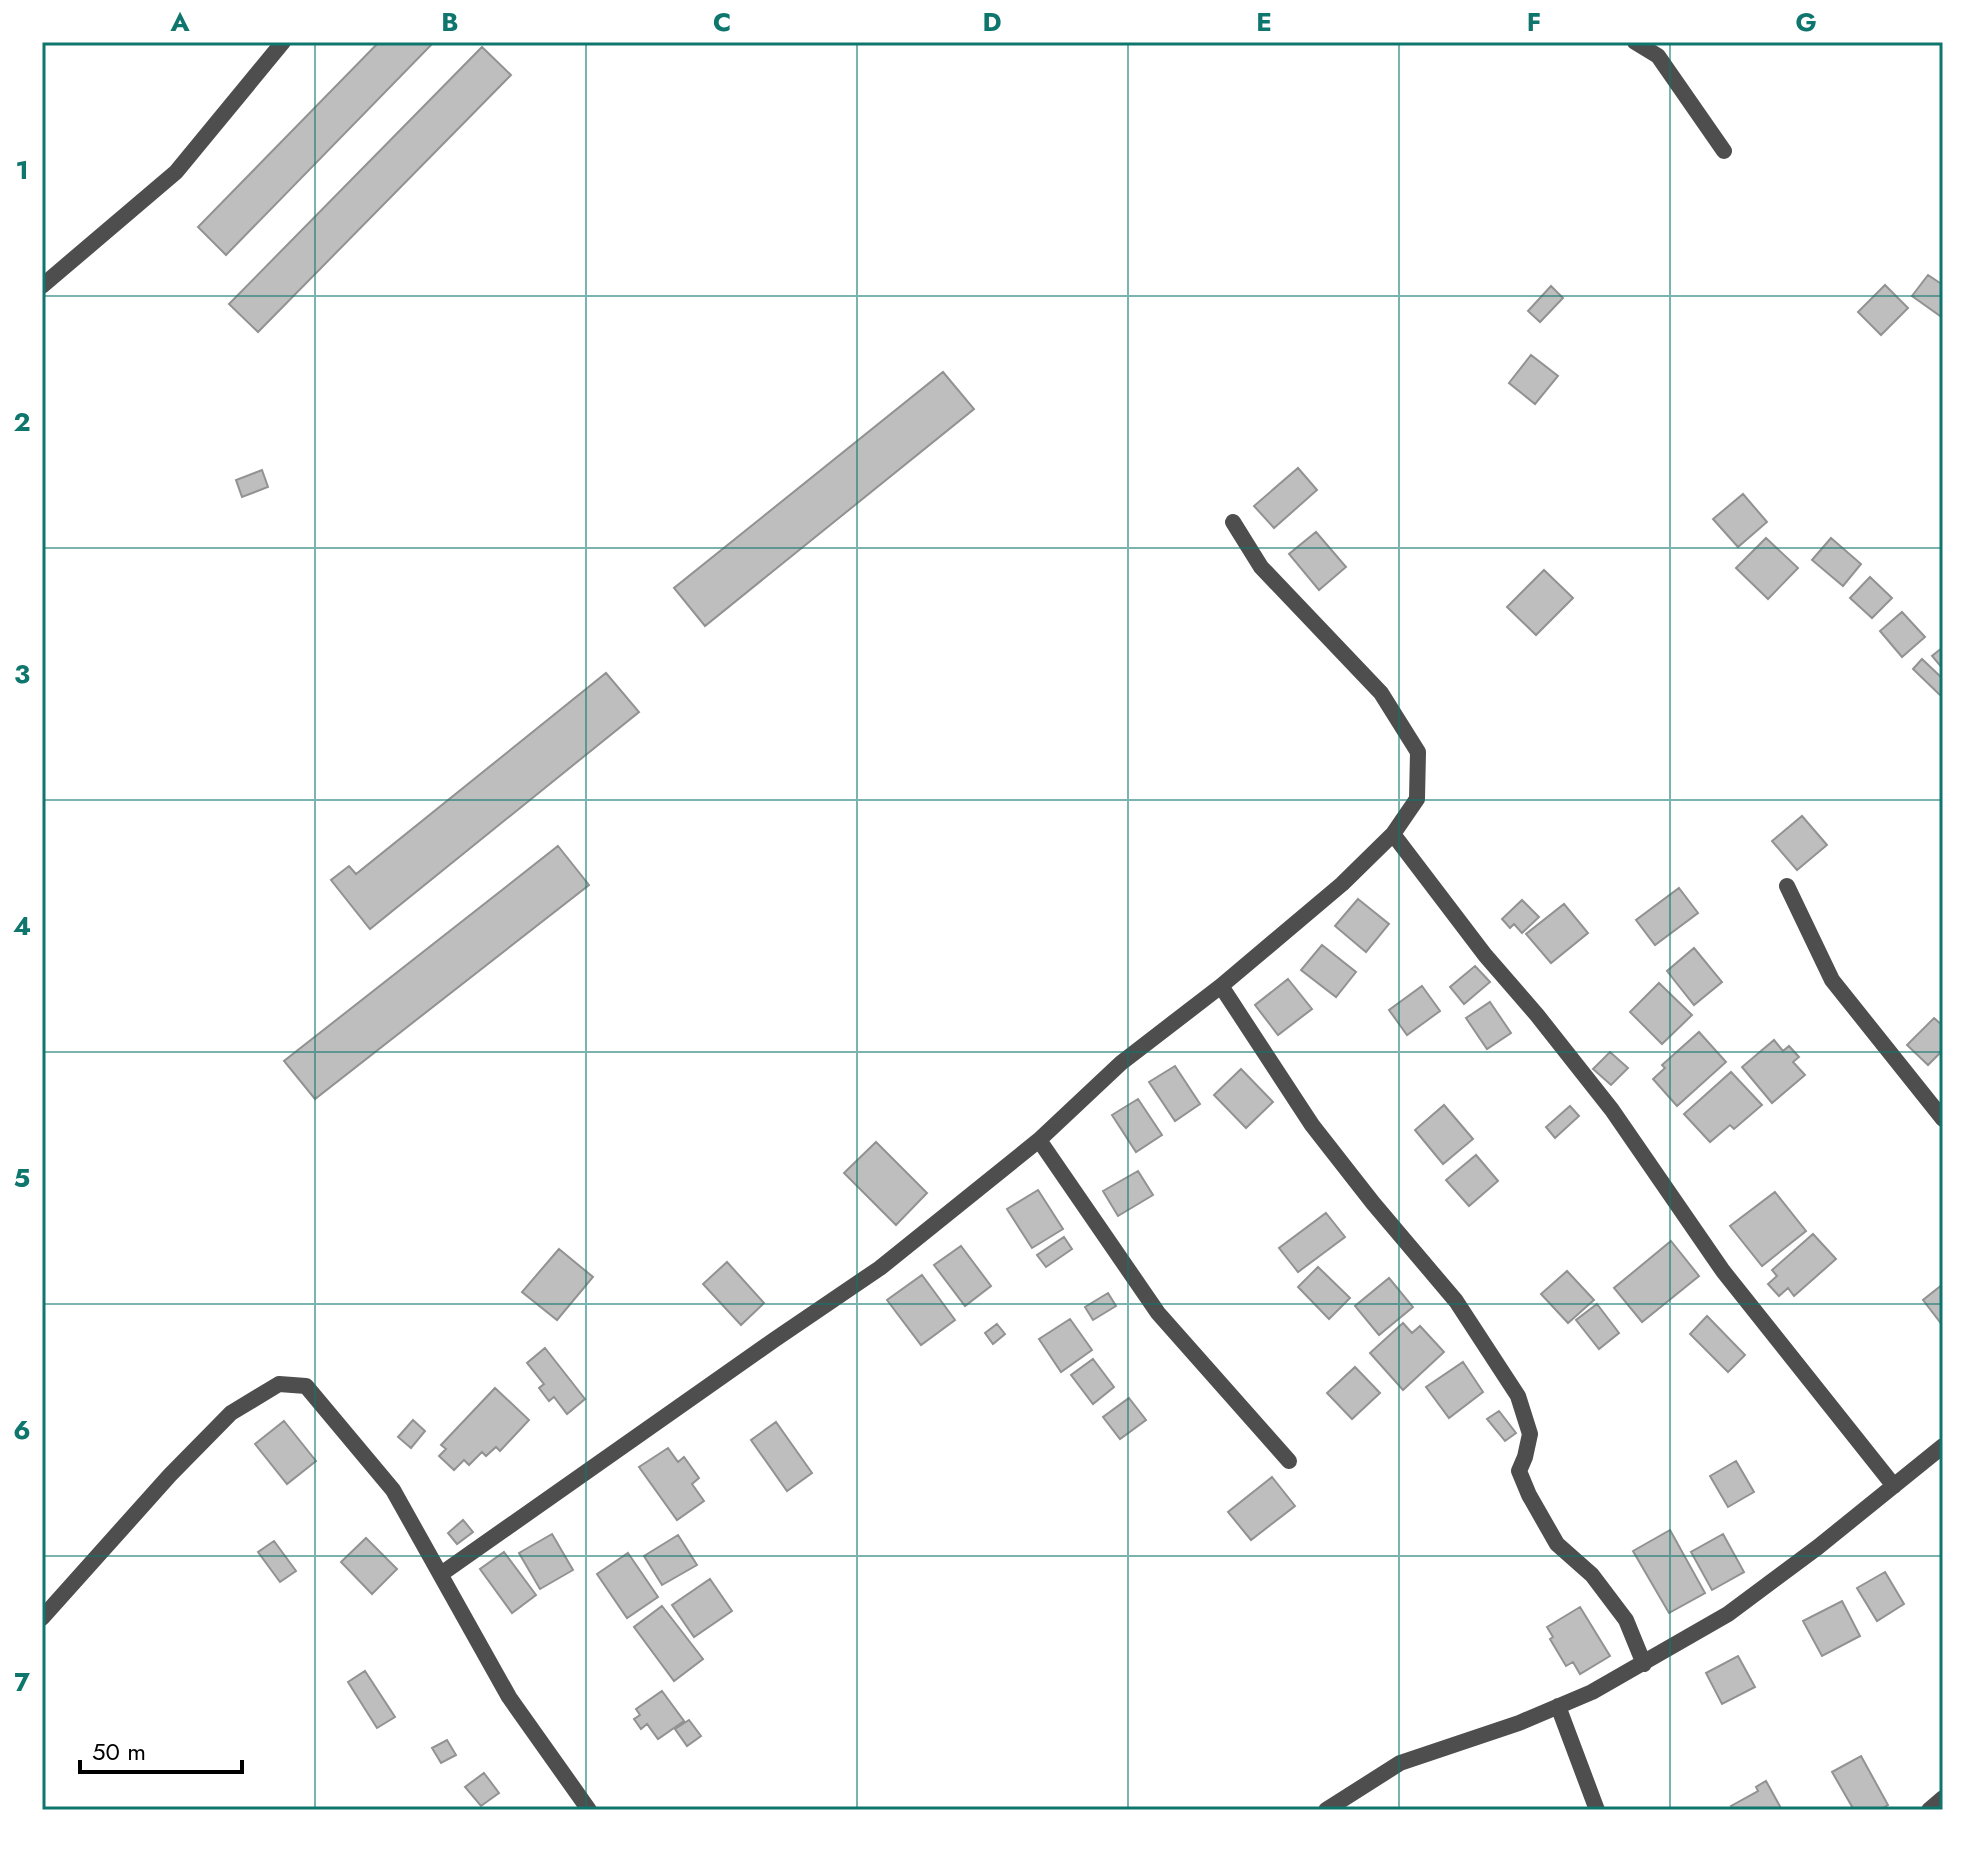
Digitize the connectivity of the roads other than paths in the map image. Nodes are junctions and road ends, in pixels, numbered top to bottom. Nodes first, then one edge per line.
1 (283, 42) edge
2 (1635, 42) edge
3 (1724, 151) dead end
4 (42, 286) edge
5 (1233, 522) dead end
6 (1393, 834) junction
7 (1787, 886) dead end
8 (1221, 986) junction
9 (1943, 1119) edge
10 (1039, 1140) junction
11 (1943, 1446) edge
12 (1289, 1461) dead end
13 (1894, 1486) junction
14 (441, 1574) junction
15 (42, 1618) edge
16 (1644, 1664) junction
17 (1558, 1706) junction
18 (1943, 1798) edge
19 (589, 1810) edge
20 (1326, 1810) edge
21 (1597, 1810) edge
22 (1929, 1810) edge

1 - 4 street
2 - 3 street
5 - 6 street
6 - 8 street
6 - 13 street
7 - 9 street
8 - 10 street
8 - 16 street
10 - 12 street
10 - 14 street
11 - 13 street
13 - 16 street
14 - 15 street
14 - 19 street
16 - 17 street
17 - 20 street
17 - 21 street
18 - 22 street

